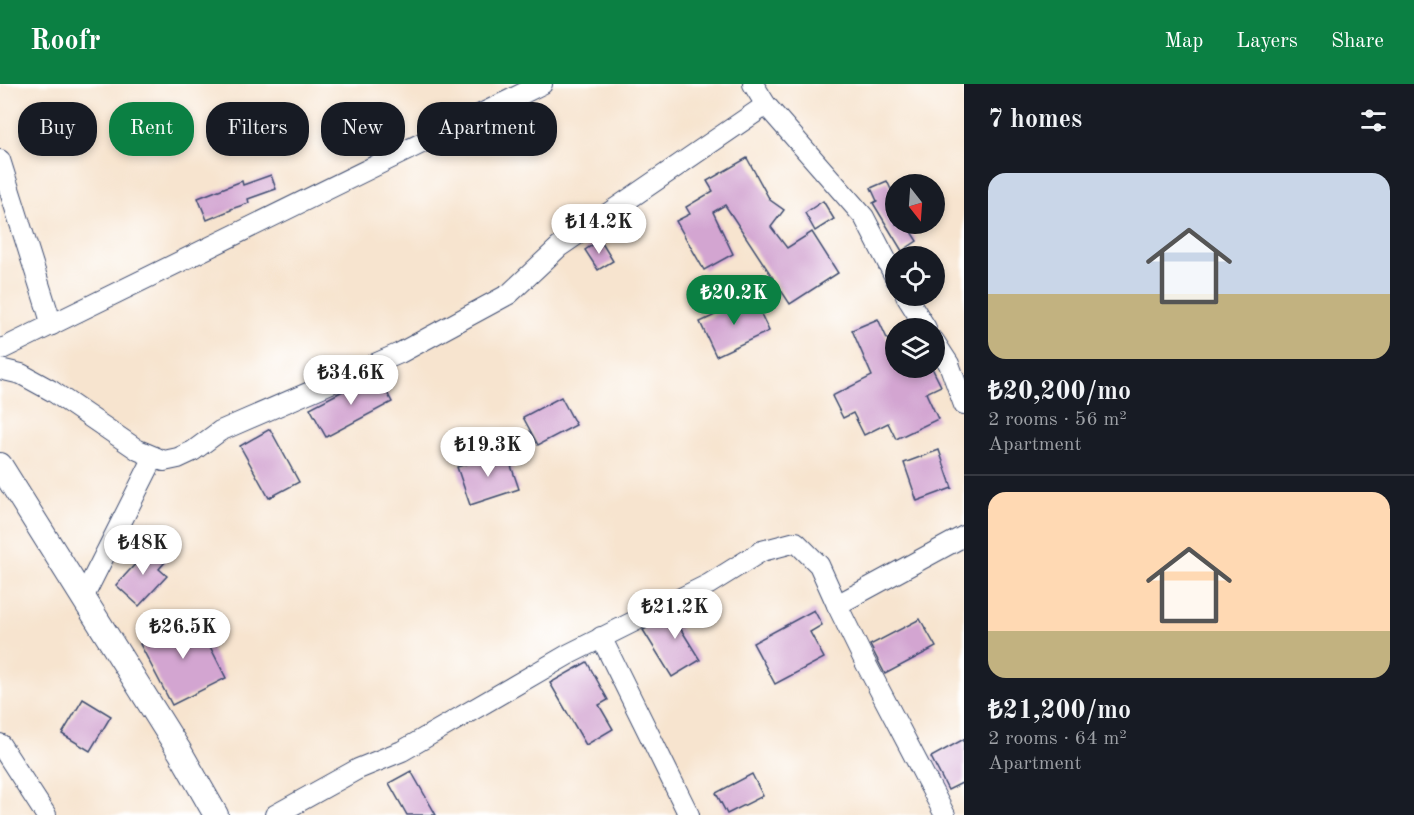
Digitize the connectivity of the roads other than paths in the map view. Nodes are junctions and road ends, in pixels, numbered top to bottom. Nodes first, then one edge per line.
1 (542, 84) edge
2 (753, 84) edge
3 (766, 105) junction
4 (0, 160) edge
5 (885, 258) edge
6 (52, 325) junction
7 (0, 351) edge
8 (945, 358) edge
9 (0, 369) edge
10 (964, 405) edge
11 (154, 457) junction
12 (0, 465) edge
13 (964, 536) edge
14 (83, 598) junction
15 (837, 605) junction
16 (601, 638) junction
17 (0, 744) edge
18 (46, 815) edge
19 (216, 815) edge
20 (275, 815) edge
21 (689, 815) edge
22 (945, 815) edge

1 - 6 street
2 - 3 street
3 - 5 street
3 - 11 street
4 - 6 street
6 - 7 street
8 - 10 street
9 - 11 street
11 - 14 street
12 - 14 street
13 - 15 street
14 - 19 street
15 - 16 street
15 - 22 street
16 - 20 street
16 - 21 street
17 - 18 street

